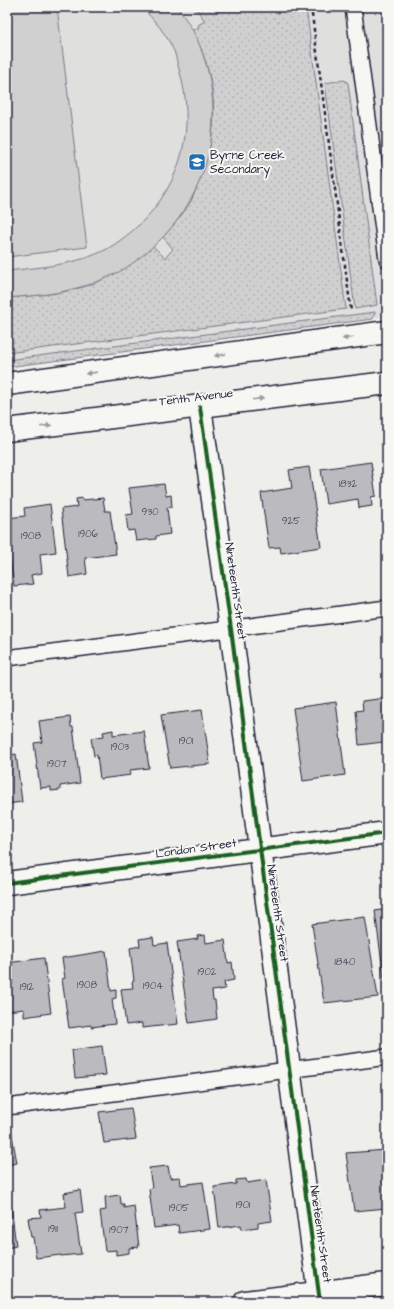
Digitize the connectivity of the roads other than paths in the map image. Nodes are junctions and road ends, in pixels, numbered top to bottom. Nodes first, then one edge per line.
1 (353, 7) edge
2 (387, 259) edge
3 (387, 332) edge
4 (387, 383) edge
5 (7, 384) edge
6 (200, 407) junction
7 (7, 430) edge
8 (387, 608) edge
9 (231, 629) junction
10 (7, 658) edge
11 (387, 833) edge
12 (260, 849) junction
13 (7, 883) edge
14 (387, 1058) edge
15 (289, 1071) junction
16 (7, 1107) edge
17 (387, 1284) edge
18 (319, 1297) edge
19 (245, 1302) edge

1 - 2 lane
3 -> 5 street
6 -> 4 street, Tenth Avenue
7 -> 6 street, Tenth Avenue
6 - 9 street, Nineteenth Street
8 - 9 lane
9 - 10 lane
9 - 12 street, Nineteenth Street
11 - 12 street, London Street
12 - 13 street, London Street
12 - 15 street, Nineteenth Street
14 - 15 lane
15 - 16 lane
15 - 18 street, Nineteenth Street
17 - 18 street
18 - 19 street

